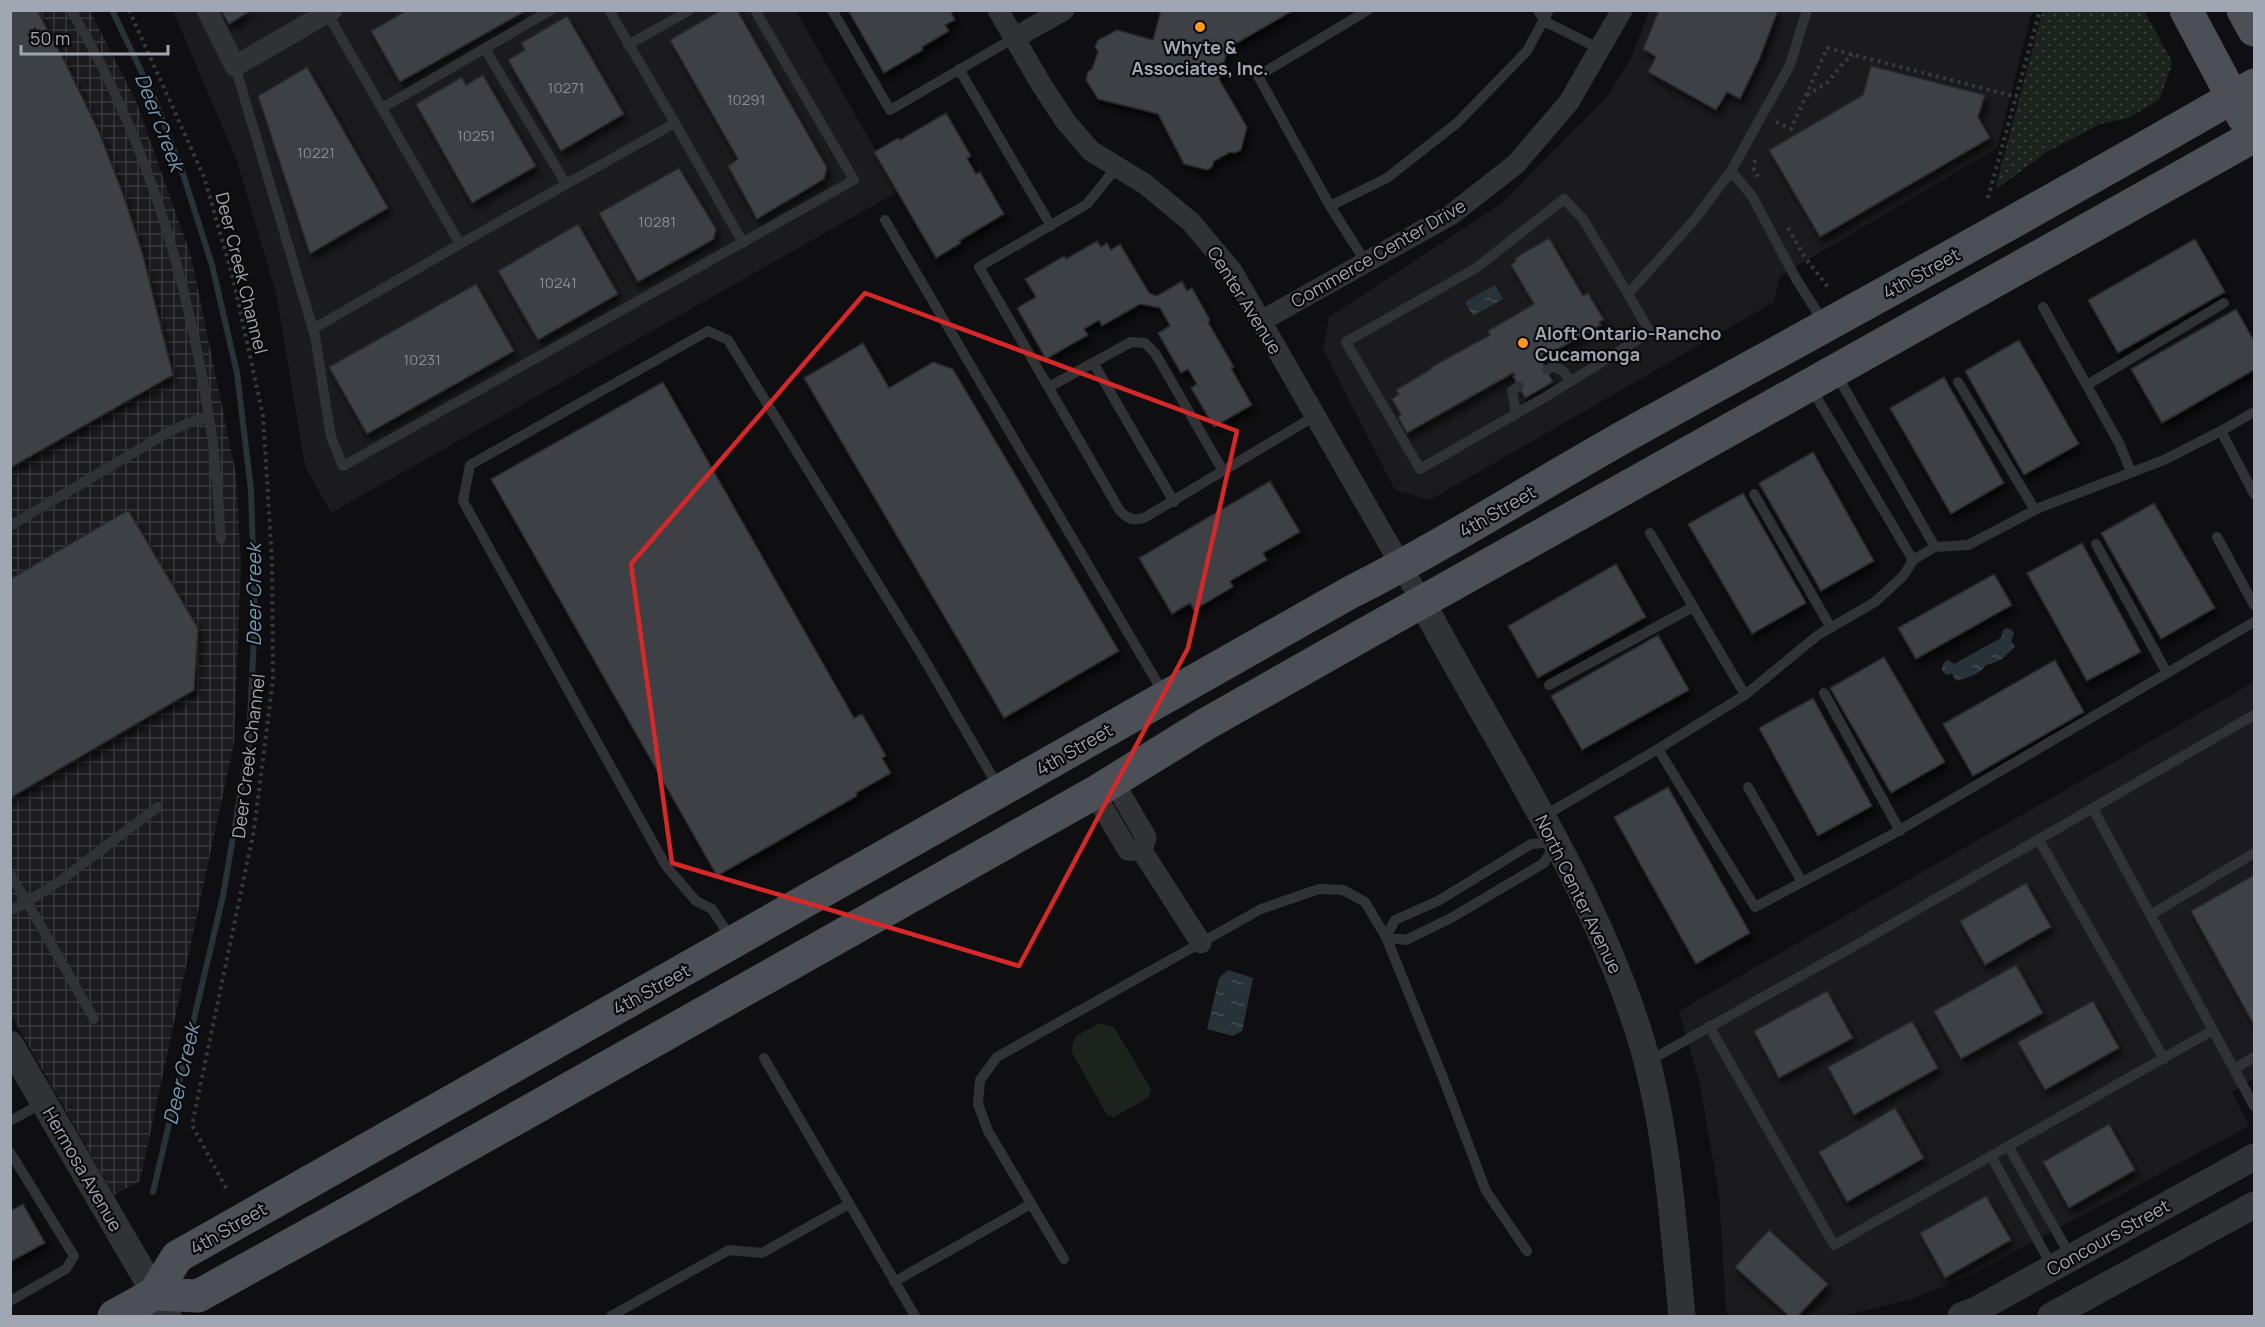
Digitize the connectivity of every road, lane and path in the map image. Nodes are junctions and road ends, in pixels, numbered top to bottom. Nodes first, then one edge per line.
1 (72, 10) edge
2 (129, 10) edge
3 (207, 10) edge
4 (551, 10) edge
5 (609, 10) edge
6 (690, 10) edge
7 (756, 10) edge
8 (832, 10) edge
9 (998, 10) edge
10 (1064, 10) edge
11 (1368, 10) edge
12 (1538, 10) edge
13 (1622, 10) edge
14 (1807, 10) edge
15 (2040, 10) edge
16 (2186, 10) edge
17 (2243, 10) edge
18 (330, 12) edge
19 (1547, 16) edge
20 (2254, 30) edge
21 (1014, 38) junction
22 (628, 45) junction
23 (485, 49) junction
24 (1600, 49) junction
25 (1853, 55) junction
26 (235, 66) junction
27 (959, 69) junction
28 (1806, 95) junction
29 (2017, 98) junction
30 (382, 108) junction
31 (2249, 118) edge
32 (675, 123) junction
33 (1771, 130) dead end
34 (1760, 150) dead end
35 (1116, 168) junction
36 (1731, 171) junction
37 (566, 184) junction
38 (1766, 190) dead end
39 (1988, 198) dead end
40 (1330, 206) junction
41 (885, 220) dead end
42 (1783, 220) dead end
43 (1051, 226) junction
44 (743, 243) junction
45 (460, 244) junction
46 (1365, 261) junction
47 (1828, 287) dead end
48 (1628, 294) junction
49 (2224, 303) dead end
50 (2043, 307) dead end
51 (1261, 321) junction
52 (1826, 326) junction
53 (313, 329) junction
54 (1094, 364) junction
55 (1547, 370) dead end
56 (1823, 378) junction
57 (1570, 381) junction
58 (1958, 382) dead end
59 (2087, 385) junction
60 (1519, 386) dead end
61 (1049, 387) junction
62 (2254, 412) edge
63 (1516, 414) junction
64 (1315, 416) junction
65 (210, 418) junction
66 (2221, 431) junction
67 (1223, 471) junction
68 (2131, 472) junction
69 (1754, 494) dead end
70 (2254, 494) edge
71 (1174, 502) junction
72 (2035, 510) junction
73 (10, 526) edge
74 (1650, 533) dead end
75 (2217, 537) dead end
76 (221, 539) dead end
77 (2096, 544) dead end
78 (1935, 547) junction
79 (1913, 561) junction
80 (1402, 566) junction
81 (1422, 602) junction
82 (2254, 605) edge
83 (1693, 607) junction
84 (2254, 622) edge
85 (1831, 628) junction
86 (2168, 673) junction
87 (1549, 685) dead end
88 (1824, 693) dead end
89 (1744, 695) junction
90 (1166, 697) junction
91 (2254, 715) edge
92 (1658, 749) junction
93 (1104, 787) junction
94 (1748, 787) dead end
95 (1001, 791) junction
96 (158, 807) dead end
97 (2093, 809) junction
98 (1543, 816) junction
99 (1899, 831) junction
100 (2039, 840) junction
101 (1556, 842) junction
102 (2254, 853) edge
103 (10, 874) edge
104 (1802, 882) junction
105 (1450, 894) junction
106 (27, 902) junction
107 (10, 911) edge
108 (1461, 913) junction
109 (2151, 914) junction
110 (1386, 938) junction
111 (734, 942) junction
112 (1201, 943) junction
113 (94, 1019) dead end
114 (1709, 1026) junction
115 (2213, 1030) junction
116 (10, 1044) edge
117 (764, 1058) dead end
118 (2254, 1058) edge
119 (2164, 1059) junction
120 (1647, 1062) junction
121 (2234, 1069) junction
122 (44, 1102) junction
123 (2254, 1106) edge
124 (10, 1121) edge
125 (2008, 1146) junction
126 (10, 1152) edge
127 (1991, 1156) junction
128 (2254, 1156) edge
129 (227, 1190) dead end
130 (849, 1204) junction
131 (1031, 1204) junction
132 (2254, 1205) edge
133 (1527, 1251) dead end
134 (1064, 1259) dead end
135 (2062, 1263) junction
136 (894, 1282) junction
137 (10, 1301) edge
138 (161, 1305) edge
139 (114, 1317) edge
140 (611, 1317) edge
141 (915, 1317) edge
142 (1682, 1317) edge
143 (1961, 1317) edge
144 (2051, 1317) edge

1 - 65 lane
2 - 129 path, Deer Creek Channel
3 - 26 street
4 - 23 lane
5 - 22 lane
6 - 22 lane
7 - 44 lane
8 - 27 lane
9 - 21 street, Center Avenue
10 - 21 street
11 - 40 lane
12 - 19 lane
13 - 24 street, Commerce Center Drive
14 - 36 lane
15 - 29 path
16 - 31 main road
17 - 20 main road
18 - 26 street
18 - 30 lane
19 - 24 lane
19 - 40 lane
21 - 27 lane
21 - 35 street, Center Avenue
22 - 32 lane
23 - 30 lane
23 - 37 lane
24 - 46 street, Commerce Center Drive
25 - 28 path
25 - 28 path
25 - 29 path
26 - 53 lane
27 - 43 lane
28 - 33 path
29 - 39 path
30 - 45 lane
31 - 52 main road, 4th Street
31 - 56 main road
32 - 37 lane
32 - 44 lane
34 - 38 path
35 - 43 lane
35 - 51 street, Center Avenue
36 - 48 lane
36 - 52 lane
37 - 45 lane
40 - 46 lane
41 - 90 lane
42 - 47 path
43 - 61 lane
44 - 53 lane
45 - 53 lane
46 - 51 street, Commerce Center Drive
48 - 57 lane
48 - 63 lane
49 - 59 lane
50 - 59 lane
51 - 64 street, Center Avenue
52 - 80 main road, 4th Street
54 - 61 lane
54 - 67 lane
54 - 71 lane
55 - 57 lane
56 - 78 lane
56 - 79 lane
56 - 81 main road
57 - 63 lane
58 - 72 lane
59 - 68 lane
60 - 63 lane
61 - 71 lane
62 - 66 lane
64 - 67 lane
64 - 80 street, Center Avenue
65 - 73 lane
65 - 76 lane
66 - 68 lane
66 - 70 lane
67 - 71 lane
68 - 72 lane
69 - 85 lane
72 - 78 lane
74 - 83 lane
75 - 82 lane
77 - 86 lane
78 - 79 lane
79 - 85 lane
80 - 81 street, Center Avenue
80 - 90 main road, 4th Street
81 - 93 main road
81 - 98 street, North Center Avenue
83 - 87 lane
83 - 89 lane
84 - 86 lane
85 - 89 lane
86 - 99 lane
88 - 99 lane
89 - 92 lane
90 - 95 main road, 4th Street
91 - 97 lane
92 - 98 lane
92 - 104 lane
93 - 112 street
93 - 138 main road
94 - 104 lane
95 - 111 main road, 4th Street
95 - 111 lane
96 - 106 lane
97 - 100 lane
97 - 109 lane
98 - 101 street, North Center Avenue
99 - 104 lane
100 - 114 lane
100 - 119 lane
101 - 105 lane
101 - 108 lane
101 - 120 street, North Center Avenue
102 - 109 lane
103 - 106 lane
105 - 108 lane
105 - 110 lane
106 - 107 lane
106 - 113 lane
108 - 110 lane
109 - 115 lane
110 - 112 lane
110 - 133 lane
111 - 138 main road, 4th Street
112 - 131 lane
114 - 120 lane
114 - 127 lane
115 - 119 lane
115 - 121 lane
116 - 122 street, Hermosa Avenue
117 - 130 lane
118 - 121 lane
119 - 125 lane
120 - 142 street, North Center Avenue
121 - 123 lane
122 - 124 lane
122 - 138 street, Hermosa Avenue
125 - 127 lane
125 - 135 lane
126 - 137 lane
127 - 135 lane
128 - 135 street, Concours Street
130 - 136 lane
130 - 140 lane
131 - 134 lane
131 - 136 lane
132 - 144 street
135 - 143 street, Concours Street
136 - 141 lane
138 - 139 main road

